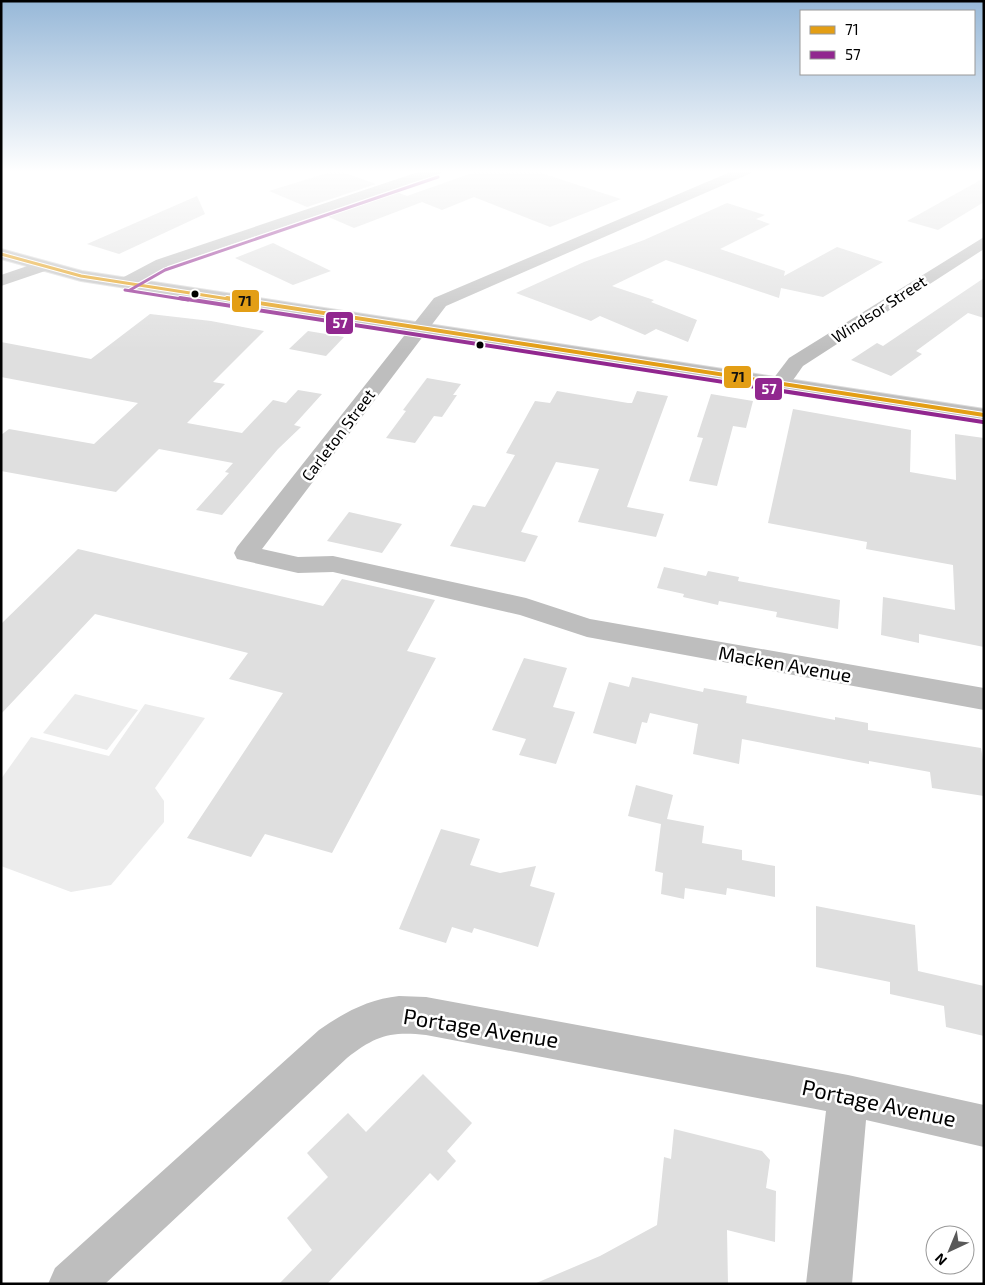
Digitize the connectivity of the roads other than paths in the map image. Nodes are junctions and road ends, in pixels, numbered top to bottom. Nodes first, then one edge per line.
1 (259, 230) edge
2 (607, 230) edge
3 (984, 242) edge
4 (1, 254) edge
5 (42, 266) junction
6 (1, 281) edge
7 (126, 283) junction
8 (419, 328) junction
9 (780, 383) junction
10 (984, 414) edge
11 (587, 628) joint
12 (984, 699) edge
13 (848, 1095) junction
14 (984, 1126) edge
15 (71, 1284) edge
16 (829, 1284) edge

1 - 7 street
2 - 8 street, Carleton Street
3 - 9 street, Windsor Street
4 - 5 street
5 - 6 street
5 - 7 street
7 - 8 street
8 - 9 street
8 - 11 street, Carleton Street
9 - 10 street
11 - 12 street, Macken Avenue
13 - 14 street, Portage Avenue
13 - 15 street, Portage Avenue
13 - 16 street

